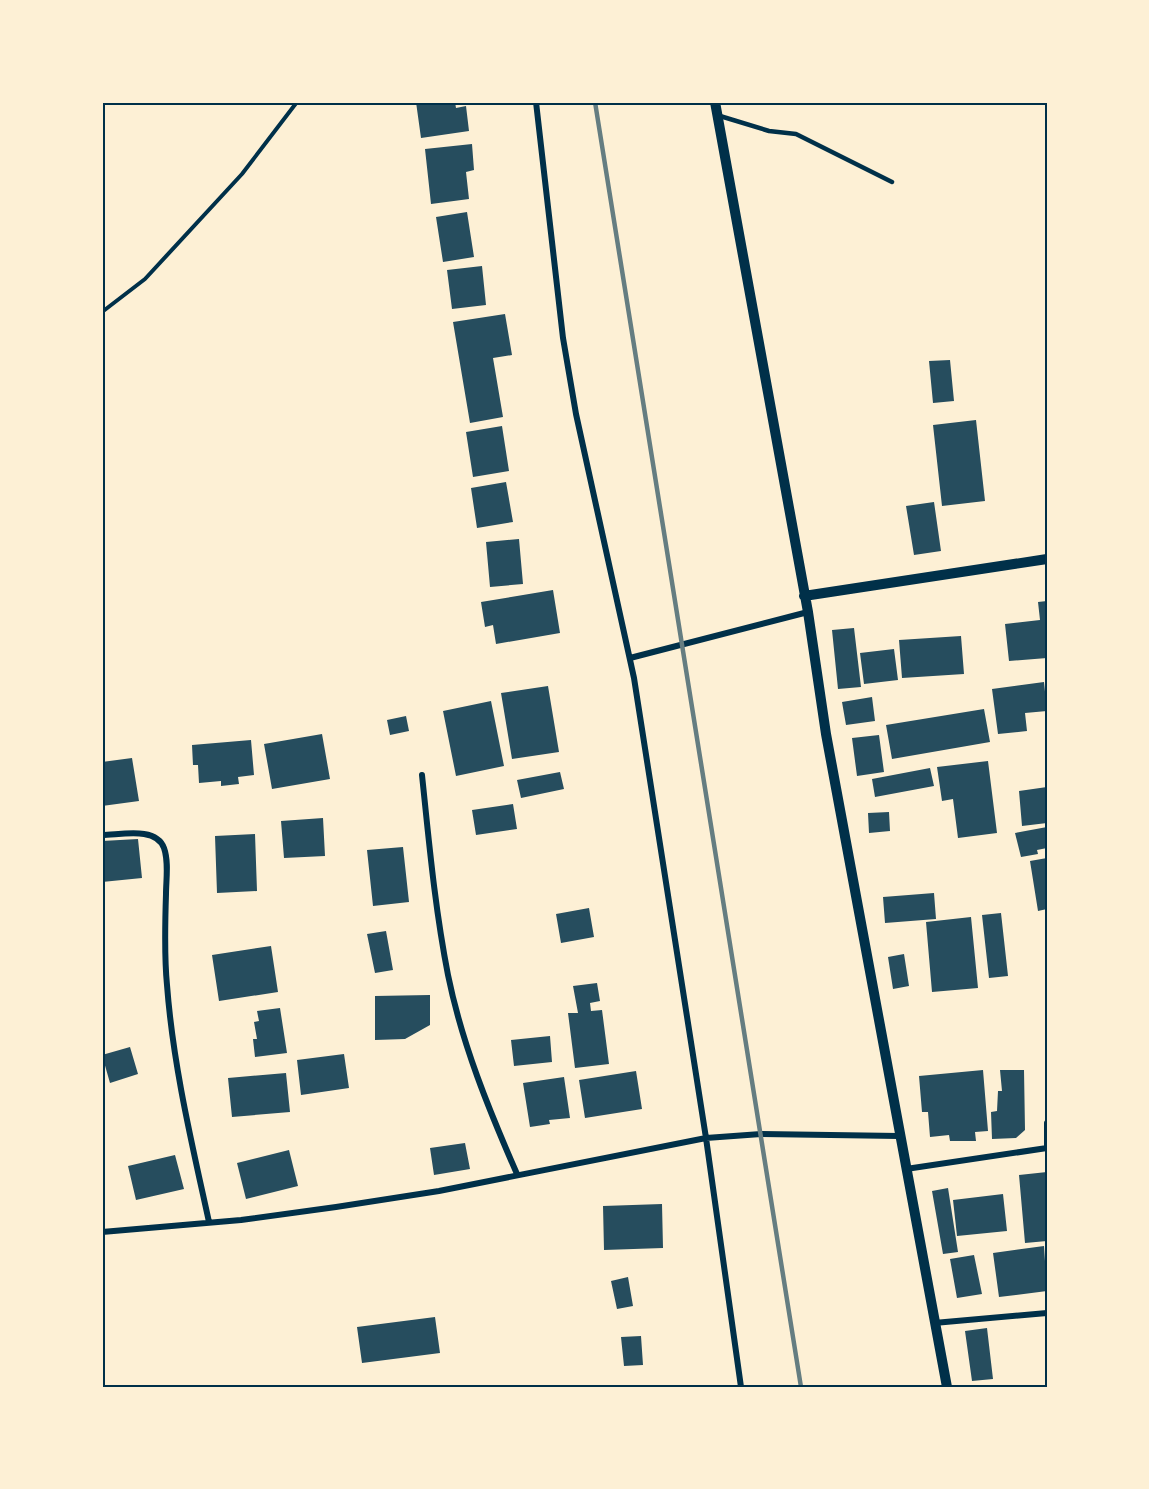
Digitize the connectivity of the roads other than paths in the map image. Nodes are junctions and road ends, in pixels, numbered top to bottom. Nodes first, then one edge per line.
1 (536, 102) edge
2 (715, 102) edge
3 (717, 116) junction
4 (892, 182) dead end
5 (1047, 559) edge
6 (804, 596) junction
7 (808, 612) junction
8 (630, 658) junction
9 (422, 775) dead end
10 (102, 835) edge
11 (1047, 1123) edge
12 (899, 1136) junction
13 (706, 1138) junction
14 (1047, 1148) edge
15 (906, 1169) junction
16 (517, 1174) junction
17 (209, 1222) junction
18 (102, 1232) edge
19 (1047, 1313) edge
20 (934, 1323) junction
21 (741, 1387) edge
22 (946, 1387) edge

1 - 8 street
2 - 3 street
3 - 4 lane
3 - 6 street
5 - 6 street
6 - 7 street
7 - 8 street
7 - 12 street
8 - 13 street
9 - 16 street
10 - 17 street
11 - 14 street
12 - 13 street
12 - 15 street
13 - 16 street
13 - 21 street
14 - 15 street
15 - 20 street
16 - 17 street
17 - 18 street
19 - 20 street
20 - 22 street

